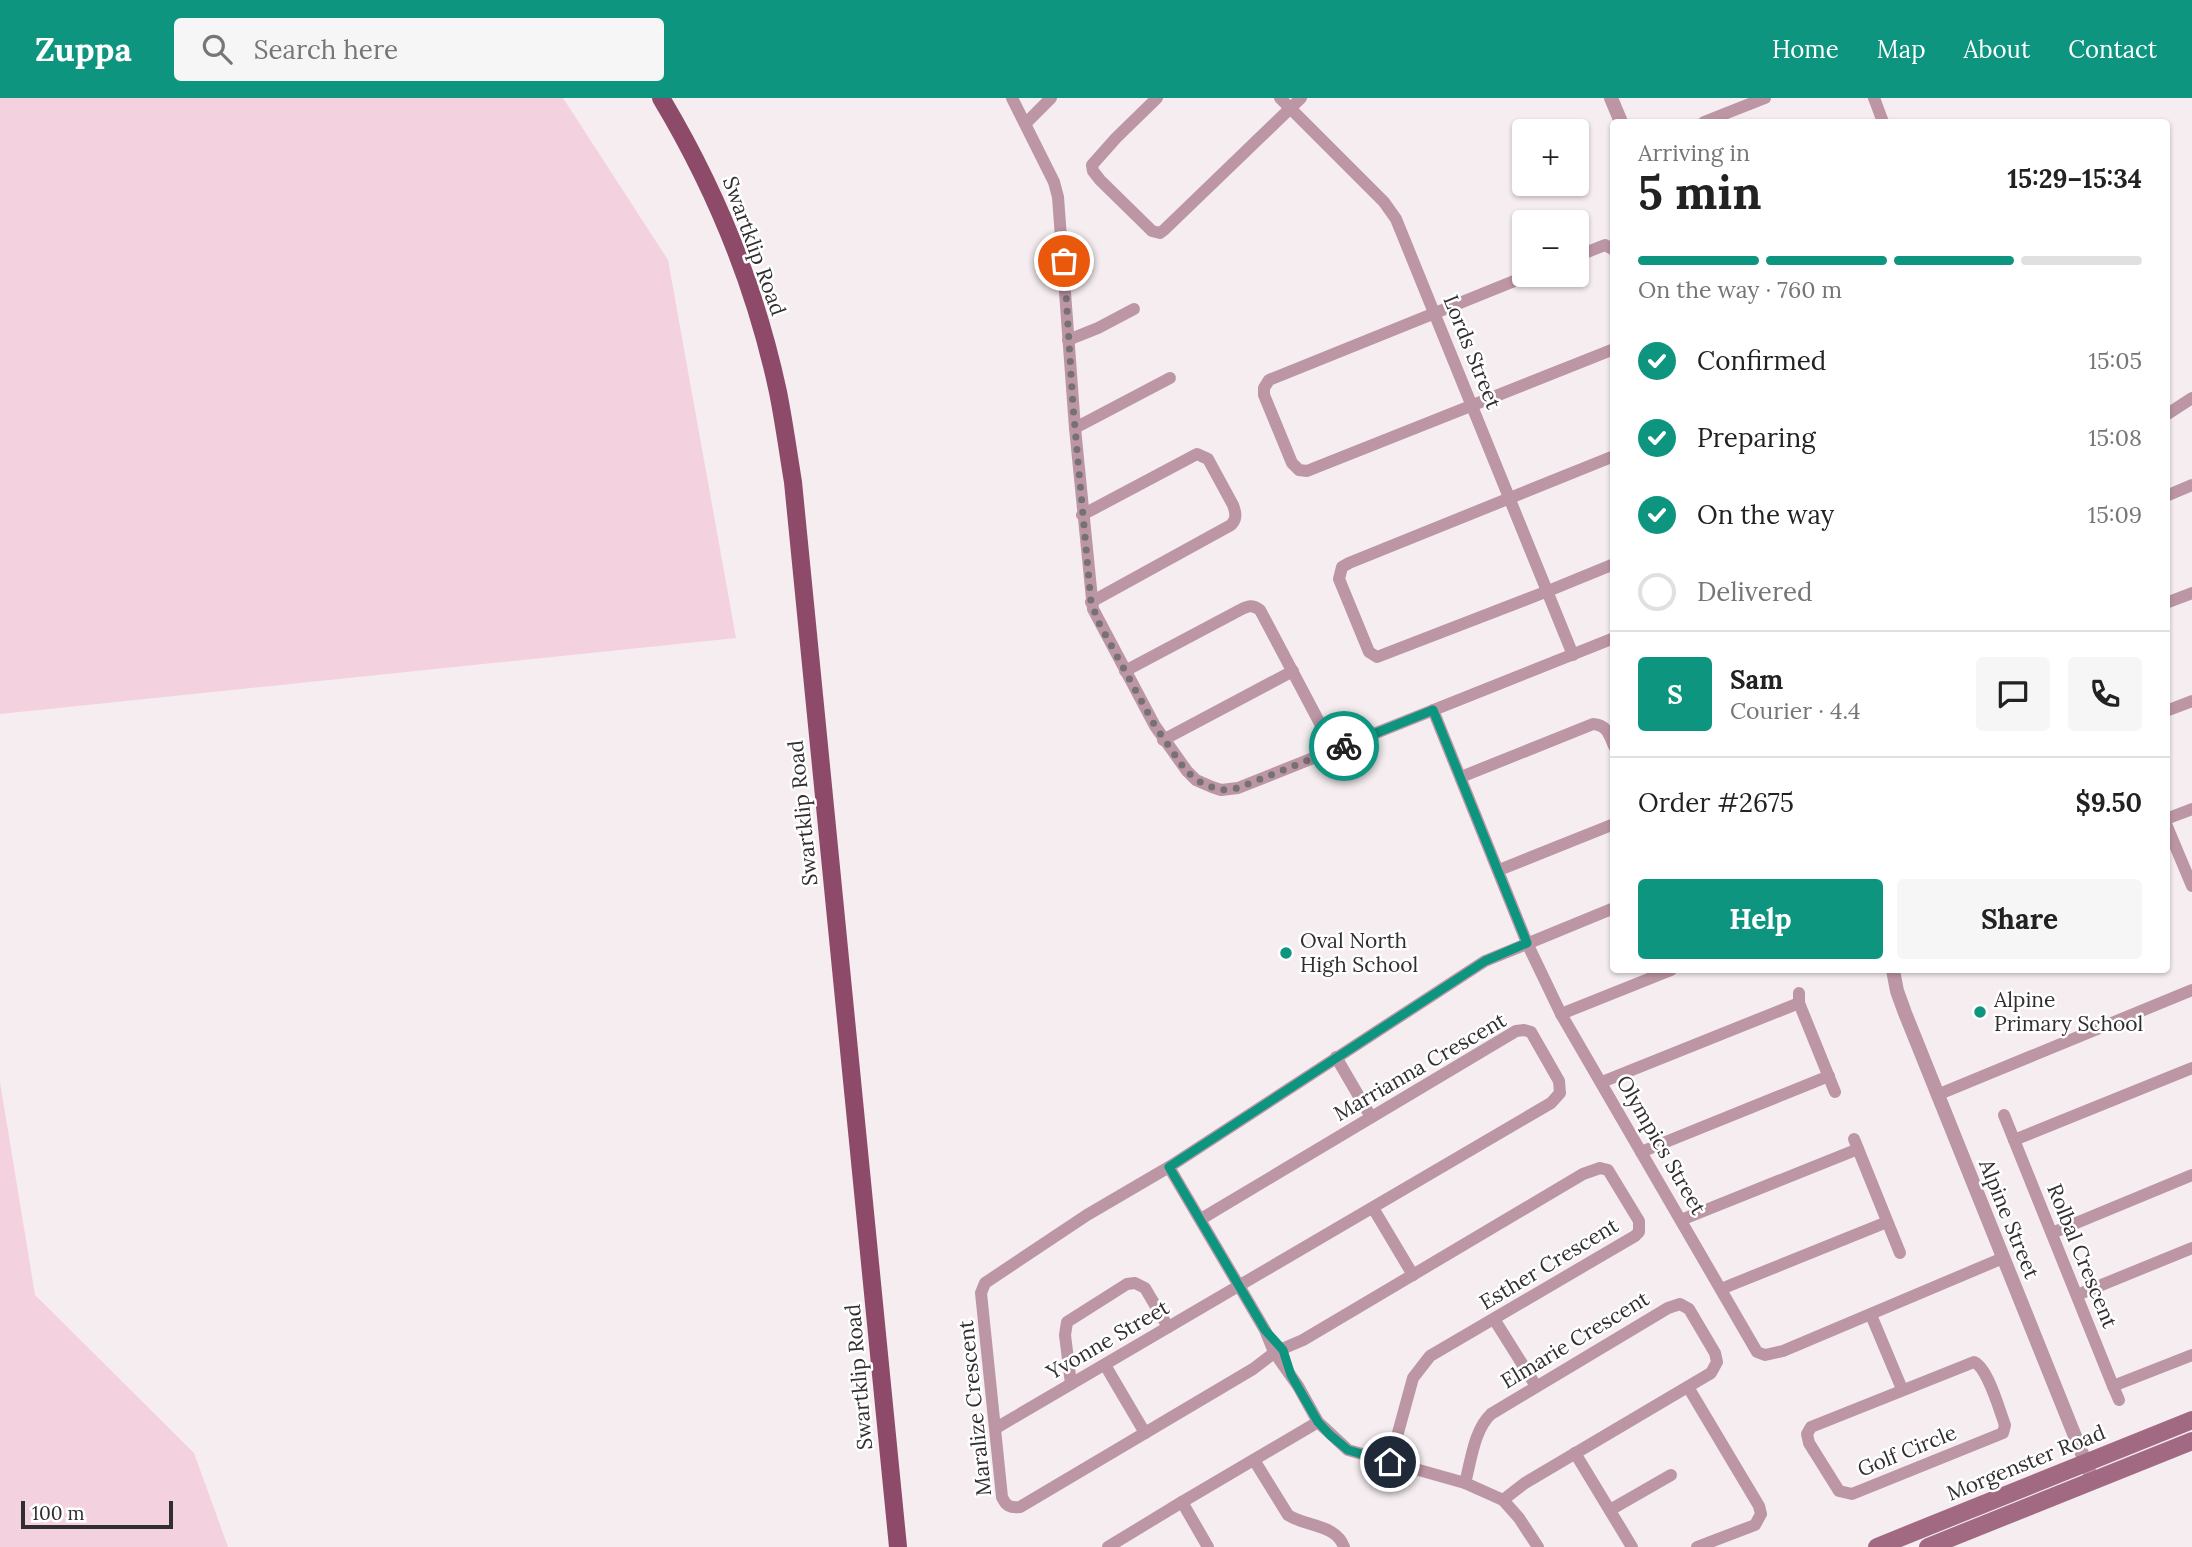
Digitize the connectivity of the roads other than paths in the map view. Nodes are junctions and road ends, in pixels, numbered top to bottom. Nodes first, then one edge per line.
1 (1012, 98) edge
2 (1051, 98) edge
3 (1157, 98) edge
4 (1280, 98) edge
5 (1301, 98) edge
6 (1611, 98) edge
7 (1765, 98) edge
8 (1874, 98) edge
9 (668, 100) edge
10 (1290, 108) junction
11 (1620, 119) edge
12 (1712, 119) edge
13 (1882, 119) edge
14 (1026, 124) junction
15 (1610, 248) edge
16 (1589, 251) edge
17 (1512, 282) edge
18 (1134, 309) dead end
19 (1435, 313) junction
20 (1069, 340) junction
21 (1610, 351) edge
22 (1170, 379) dead end
23 (2192, 398) edge
24 (1473, 405) junction
25 (2170, 412) edge
26 (1075, 428) junction
27 (1610, 458) edge
28 (2192, 485) edge
29 (2170, 494) edge
30 (1511, 498) junction
31 (1083, 515) junction
32 (1610, 566) edge
33 (1548, 592) junction
34 (2192, 593) edge
35 (2170, 601) edge
36 (1091, 602) junction
37 (1610, 640) edge
38 (1573, 655) junction
39 (1125, 671) junction
40 (1293, 671) junction
41 (2192, 701) edge
42 (2170, 709) edge
43 (1433, 710) junction
44 (1610, 737) edge
45 (1163, 740) junction
46 (1334, 750) junction
47 (1461, 777) junction
48 (2192, 808) edge
49 (2170, 819) edge
50 (1610, 826) edge
51 (2170, 831) edge
52 (1499, 870) junction
53 (2192, 886) edge
54 (1610, 910) edge
55 (1527, 943) junction
56 (1664, 973) edge
57 (1895, 973) edge
58 (2192, 990) edge
59 (1561, 1014) junction
60 (1336, 1057) junction
61 (2192, 1068) edge
62 (1829, 1076) junction
63 (1602, 1082) junction
64 (1835, 1092) dead end
65 (1937, 1096) junction
66 (2004, 1115) dead end
67 (1371, 1117) junction
68 (2014, 1140) junction
69 (1641, 1152) junction
70 (1169, 1167) junction
71 (2192, 1175) edge
72 (1373, 1208) junction
73 (1201, 1219) junction
74 (1681, 1220) junction
75 (1887, 1222) junction
76 (2052, 1233) junction
77 (2192, 1248) edge
78 (1900, 1253) dead end
79 (2003, 1258) junction
80 (1413, 1275) junction
81 (1240, 1286) junction
82 (1721, 1289) junction
83 (2077, 1295) junction
84 (1871, 1315) junction
85 (1494, 1319) junction
86 (1168, 1327) junction
87 (1279, 1353) junction
88 (2192, 1354) edge
89 (1105, 1365) junction
90 (1071, 1384) junction
91 (1536, 1386) junction
92 (2113, 1386) junction
93 (1688, 1387) junction
94 (1902, 1389) junction
95 (2119, 1400) dead end
96 (2192, 1420) edge
97 (1318, 1422) junction
98 (996, 1427) junction
99 (1145, 1433) junction
100 (2192, 1441) edge
101 (1575, 1453) junction
102 (1254, 1460) junction
103 (1390, 1462) junction
104 (2086, 1463) junction
105 (1671, 1475) dead end
106 (2093, 1482) junction
107 (1465, 1483) junction
108 (1503, 1500) junction
109 (1182, 1502) junction
110 (1610, 1510) junction
111 (1122, 1544) edge
112 (898, 1547) edge
113 (1108, 1547) edge
114 (1208, 1547) edge
115 (1344, 1547) edge
116 (1538, 1547) edge
117 (1632, 1547) edge
118 (1697, 1547) edge
119 (1878, 1547) edge
120 (1928, 1547) edge

1 - 14 street
2 - 14 street
3 - 10 street
4 - 10 street, Lords Street
5 - 10 street
6 - 11 street
7 - 12 street
8 - 13 street
9 - 112 main road, Swartklip Road
10 - 19 street, Lords Street
14 - 20 street
15 - 16 street
17 - 19 street
18 - 20 street
19 - 24 street, Lords Street
19 - 24 street
20 - 26 street
21 - 24 street
22 - 26 street
23 - 25 street
24 - 30 street, Lords Street
26 - 31 street
27 - 30 street
28 - 29 street
30 - 33 street, Lords Street
30 - 33 street
31 - 36 street
31 - 36 street
32 - 33 street
33 - 38 street, Lords Street
34 - 35 street
36 - 39 street
37 - 38 street
38 - 43 street
39 - 40 street
39 - 45 street
40 - 45 street
40 - 46 street
41 - 42 street
43 - 46 street
43 - 47 street, Olympics Street
44 - 47 street
45 - 46 street
47 - 52 street, Olympics Street
48 - 49 street
50 - 52 street
51 - 53 street
52 - 55 street, Olympics Street
54 - 55 street
55 - 59 street, Olympics Street
55 - 60 street
56 - 59 street
57 - 65 street, Alpine Street
58 - 65 street
59 - 63 street, Olympics Street
60 - 67 street
60 - 70 street
61 - 68 street
62 - 63 street
62 - 64 street
62 - 69 street
63 - 69 street, Olympics Street
65 - 79 street, Alpine Street
66 - 68 street, Rolbal Crescent
67 - 72 street, Marrianna Crescent
67 - 73 street, Marrianna Crescent
68 - 76 street, Rolbal Crescent
69 - 74 street, Olympics Street
70 - 73 street
70 - 98 street, Maralize Crescent
71 - 76 street
72 - 80 street
72 - 81 street, Marrianna Crescent
73 - 81 street
74 - 75 street
74 - 82 street, Olympics Street
75 - 78 street
75 - 82 street
76 - 83 street, Rolbal Crescent
77 - 83 street
79 - 84 street, Olympics Street
79 - 104 street, Alpine Street
80 - 85 street, Esther Crescent
80 - 87 street, Esther Crescent
81 - 86 street, Yvonne Street
81 - 87 street
82 - 84 street, Olympics Street
83 - 92 street, Rolbal Crescent
84 - 94 street
85 - 91 street
85 - 103 street, Esther Crescent
86 - 89 street, Yvonne Street
86 - 90 street
87 - 97 street
87 - 99 street, Maralize Crescent
88 - 92 street
89 - 90 street, Yvonne Street
89 - 99 street
90 - 98 street, Yvonne Street
91 - 93 street, Elmarie Crescent
91 - 107 street, Elmarie Crescent
92 - 95 street, Rolbal Crescent
93 - 101 street, Elmarie Crescent
93 - 118 street
94 - 94 street, Golf Circle
96 - 104 main road, Morgenster Road
97 - 102 street
97 - 103 street
98 - 99 street, Maralize Crescent
100 - 106 main road, Morgenster Road
101 - 108 street, Elmarie Crescent
101 - 110 street
102 - 109 street
102 - 115 street
103 - 107 street
104 - 106 street, Alpine Street
104 - 119 main road, Morgenster Road
105 - 110 street
106 - 120 main road, Morgenster Road
107 - 108 street
108 - 116 street
109 - 111 street
109 - 114 street
110 - 117 street
111 - 113 street

